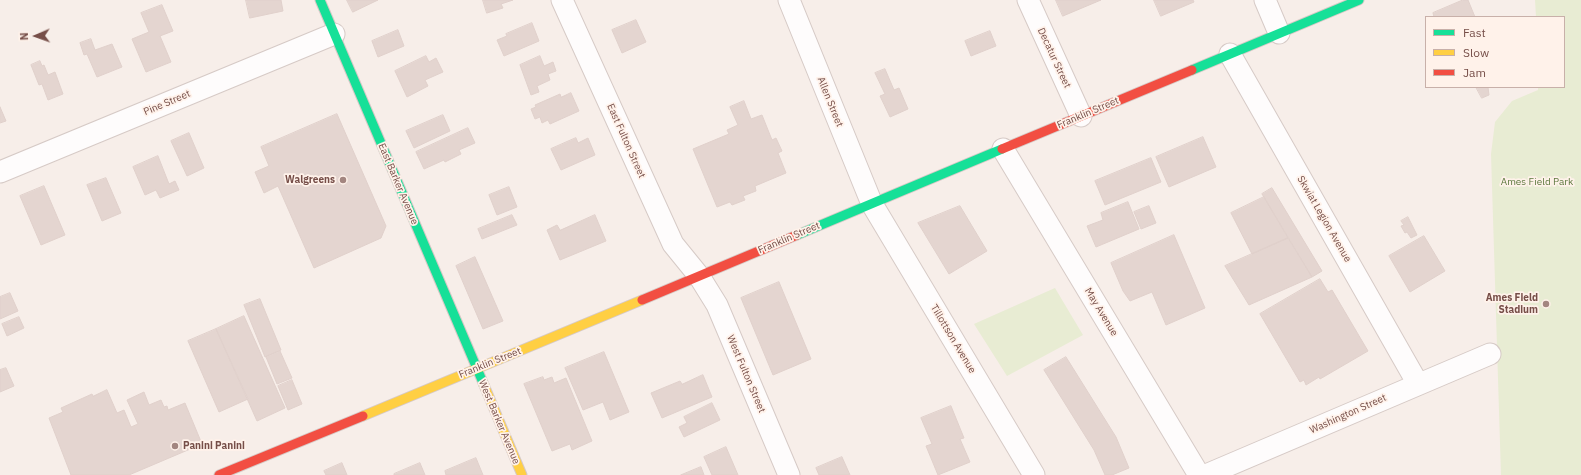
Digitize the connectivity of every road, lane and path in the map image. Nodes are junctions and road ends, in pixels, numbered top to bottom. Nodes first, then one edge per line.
1 (320, 0) edge
2 (562, 0) edge
3 (789, 0) edge
4 (1028, 0) edge
5 (1265, 0) edge
6 (1359, 0) edge
7 (1279, 33) junction
8 (334, 34) junction
9 (1230, 54) junction
10 (1081, 116) junction
11 (1003, 149) junction
12 (0, 172) edge
13 (872, 204) junction
14 (699, 276) junction
15 (1490, 354) dead end
16 (476, 369) junction
17 (1418, 384) junction
18 (230, 473) edge
19 (522, 475) edge
20 (789, 475) edge
21 (1034, 475) edge
22 (1199, 475) edge
23 (1206, 475) edge

1 - 8 main road, East Barker Avenue
2 - 14 street, East Fulton Street
3 - 13 street, Allen Street
4 - 10 street, Decatur Street
5 - 7 street
6 - 7 main road, Franklin Street
7 - 9 main road, Franklin Street
8 - 12 street, Pine Street
8 - 16 main road, East Barker Avenue
9 - 10 main road, Franklin Street
9 - 17 street, Skwiat Legion Avenue
10 - 11 main road, Franklin Street
11 - 13 main road, Franklin Street
11 - 22 street, May Avenue
13 - 14 main road, Franklin Street
13 - 21 street, Tillottson Avenue
14 - 16 main road, Franklin Street
14 - 20 street, West Fulton Street
15 - 17 street, Washington Street
16 - 18 main road, Franklin Street
16 - 19 main road, West Barker Avenue
17 - 23 street, Washington Street

